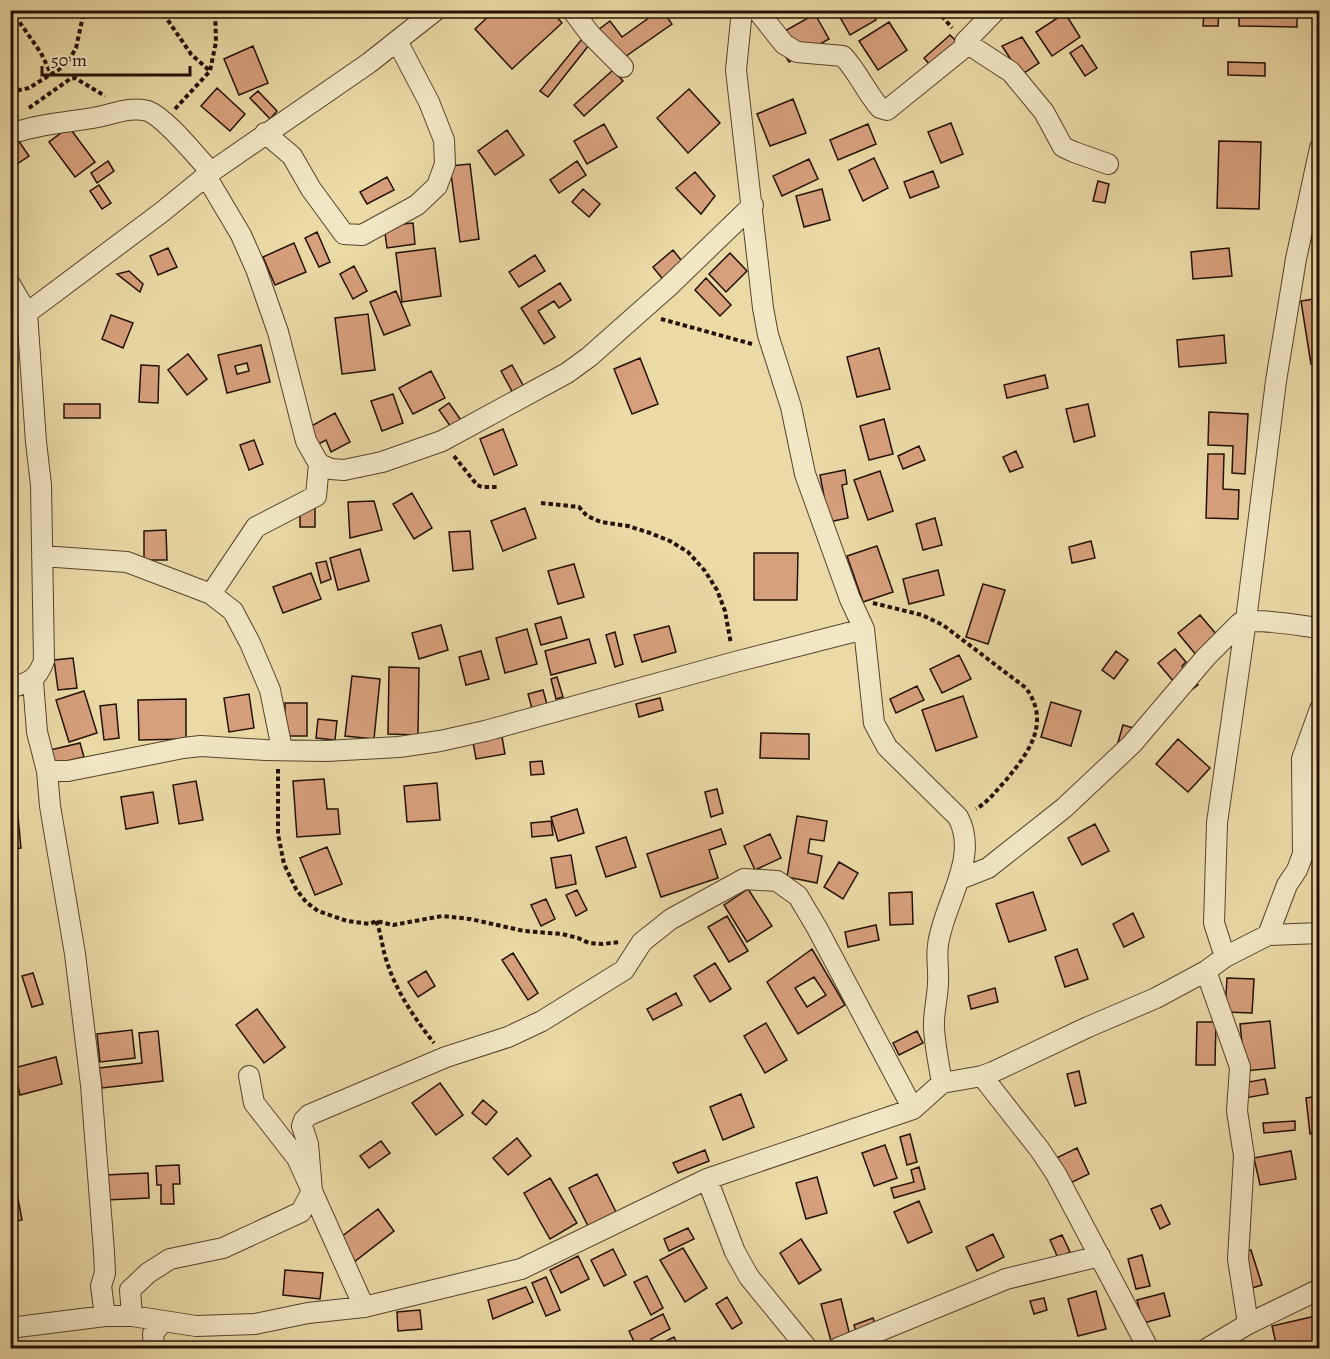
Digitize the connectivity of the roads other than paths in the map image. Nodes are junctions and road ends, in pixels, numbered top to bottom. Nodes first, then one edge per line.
1 (436, 10) edge
2 (572, 10) edge
3 (742, 10) edge
4 (757, 10) edge
5 (996, 10) edge
6 (398, 41) junction
7 (965, 42) junction
8 (624, 68) dead end
9 (20, 131) dead end
10 (266, 133) junction
11 (1320, 148) edge
12 (1108, 164) dead end
13 (208, 174) junction
14 (753, 205) junction
15 (10, 285) edge
16 (19, 316) edge
17 (320, 464) junction
18 (42, 556) junction
19 (211, 594) junction
20 (1246, 620) junction
21 (1320, 628) edge
22 (864, 629) junction
23 (33, 681) junction
24 (10, 688) edge
25 (1320, 708) edge
26 (282, 749) junction
27 (47, 771) junction
28 (960, 879) junction
29 (1320, 933) edge
30 (1268, 935) junction
31 (1225, 957) junction
32 (1206, 971) junction
33 (249, 1076) dead end
34 (982, 1076) junction
35 (942, 1083) junction
36 (913, 1109) junction
37 (706, 1179) junction
38 (312, 1191) junction
39 (1100, 1256) junction
40 (1320, 1289) edge
41 (364, 1307) junction
42 (105, 1316) junction
43 (132, 1316) junction
44 (162, 1322) junction
45 (1248, 1324) junction
46 (10, 1328) edge
47 (154, 1348) edge
48 (807, 1348) edge
49 (838, 1348) edge
50 (1148, 1348) edge
51 (1208, 1348) edge

1 - 6 street
2 - 8 street
3 - 14 street
4 - 7 street
5 - 7 street
6 - 10 street
6 - 10 street
7 - 12 street
9 - 13 street
10 - 13 street
11 - 20 street
13 - 16 street
13 - 17 street
14 - 17 street
14 - 22 street
15 - 16 street
16 - 18 street
17 - 19 street
18 - 19 street
18 - 23 street
19 - 26 street
20 - 21 street
20 - 28 street
20 - 31 street
22 - 26 street
22 - 28 street
23 - 24 street
23 - 27 street
25 - 30 street
26 - 27 street
27 - 42 street
28 - 35 street
29 - 30 street
30 - 31 street
31 - 32 street
32 - 34 street
32 - 45 street
33 - 38 street
34 - 35 street
34 - 39 street
35 - 36 street
36 - 37 street
36 - 38 street
37 - 41 street
37 - 48 street
38 - 41 street
38 - 43 street
39 - 49 street
39 - 50 street
40 - 45 street
41 - 44 street
42 - 43 street
42 - 46 street
43 - 44 street
44 - 47 street
45 - 51 street

